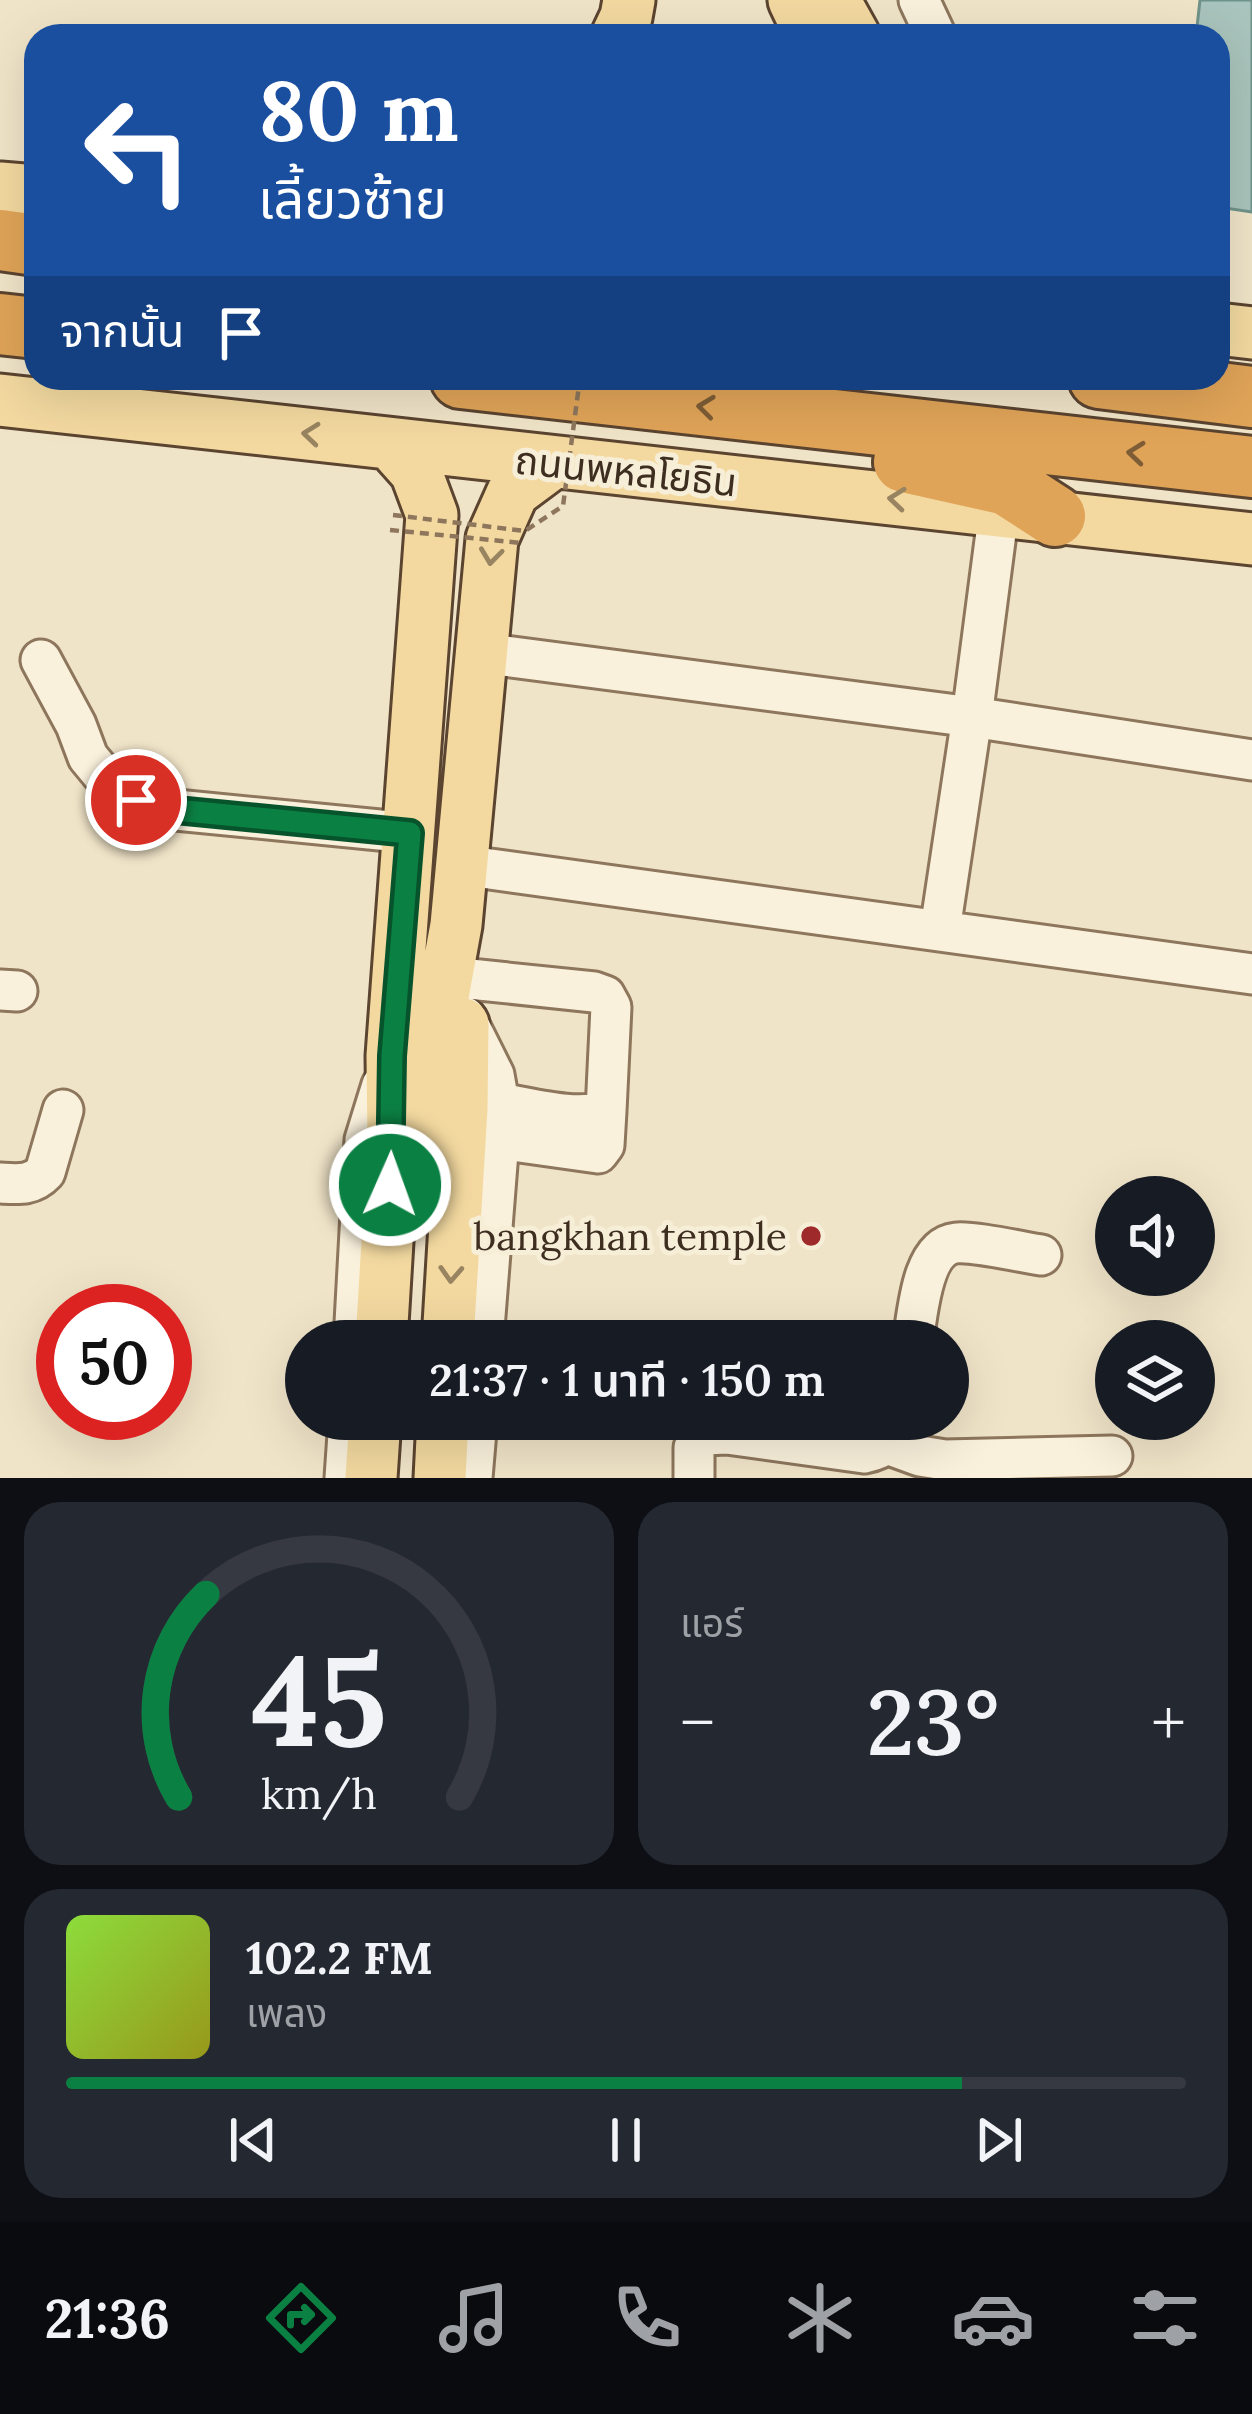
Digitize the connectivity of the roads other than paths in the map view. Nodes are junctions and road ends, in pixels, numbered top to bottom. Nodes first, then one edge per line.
1 (563, 390) edge
2 (1196, 390) edge
3 (1252, 397) edge
4 (0, 400) edge
5 (767, 414) junction
6 (391, 444) junction
7 (552, 463) junction
8 (1252, 467) edge
9 (1027, 513) junction
10 (1252, 539) edge
11 (41, 660) dead end
12 (479, 670) junction
13 (419, 681) junction
14 (972, 717) junction
15 (1252, 760) edge
16 (410, 833) junction
17 (461, 865) junction
18 (456, 925) junction
19 (940, 930) junction
20 (1252, 974) edge
21 (461, 995) junction
22 (392, 1056) junction
23 (63, 1110) dead end
24 (470, 1124) junction
25 (0, 1184) edge
26 (1041, 1256) dead end
27 (354, 1320) edge
28 (382, 1320) edge
29 (416, 1320) edge
30 (450, 1320) edge
31 (482, 1320) edge
32 (917, 1320) edge
33 (348, 1440) edge
34 (373, 1440) edge
35 (405, 1440) edge
36 (442, 1440) edge
37 (475, 1440) edge
38 (871, 1448) edge
39 (1112, 1456) dead end
40 (345, 1478) edge
41 (370, 1478) edge
42 (402, 1478) edge
43 (440, 1478) edge
44 (472, 1478) edge
45 (694, 1478) edge

5 -> 1 highway, ถนนพหลโยธิน
2 - 3 highway
6 -> 4 main road, ถนนพหลโยธิน
8 -> 5 highway, ถนนพหลโยธิน
5 - 9 highway
6 - 7 main road, ถนนพหลโยธิน
6 - 13 main road
9 -> 7 main road, ถนนพหลโยธิน
7 -> 12 main road
9 - 10 main road, ถนนพหลโยธิน
9 - 14 street
11 - 16 street
12 - 13 main road
12 - 14 street
12 - 17 main road
13 - 16 main road
14 - 15 street
14 - 19 street
16 - 22 main road
17 - 18 main road
17 - 19 street
18 - 21 main road
18 - 24 main road
19 - 20 street
21 - 24 main road
21 - 24 street
22 - 27 street
22 - 28 main road
23 - 25 street
24 - 29 main road
24 -> 30 main road
24 - 31 street
26 - 32 street
33 - 40 street
34 - 41 main road
35 - 42 main road
36 - 43 main road
37 - 44 street
38 - 39 street
38 - 45 street

